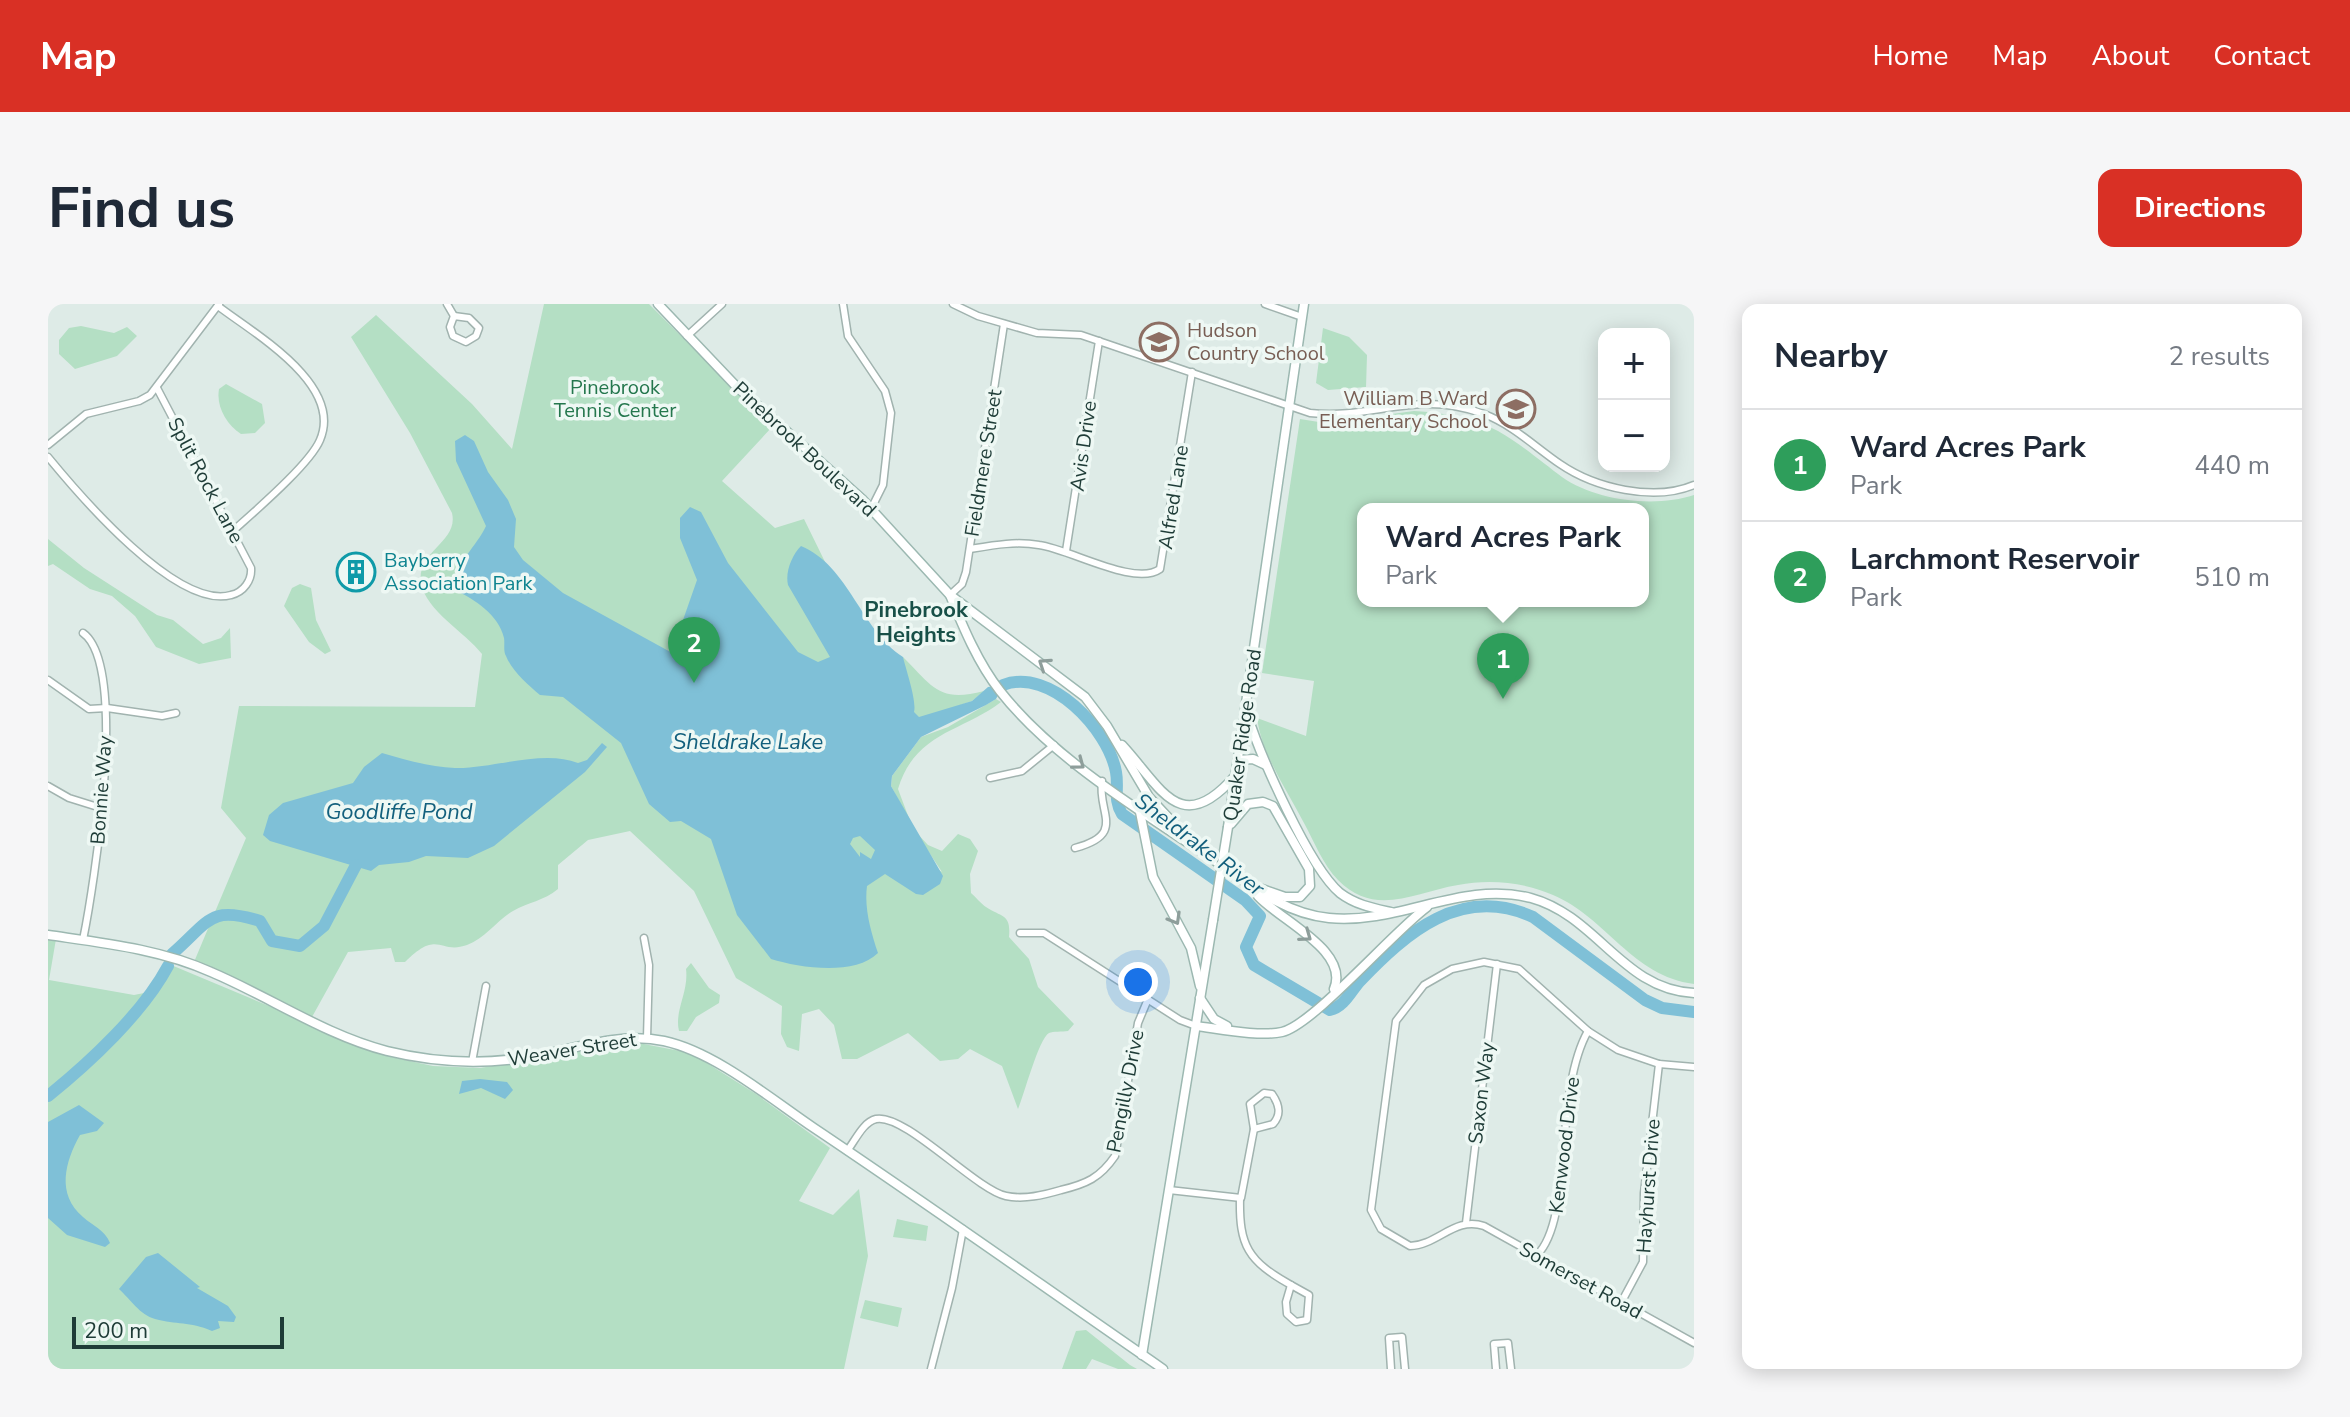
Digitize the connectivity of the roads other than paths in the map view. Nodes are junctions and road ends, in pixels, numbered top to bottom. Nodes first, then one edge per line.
1 (447, 304) edge
2 (658, 304) edge
3 (722, 304) edge
4 (843, 304) edge
5 (953, 304) edge
6 (1265, 304) edge
7 (1304, 304) edge
8 (218, 305) edge
9 (454, 316) junction
10 (1302, 317) junction
11 (1004, 324) junction
12 (687, 336) junction
13 (1099, 341) junction
14 (1192, 372) junction
15 (157, 388) junction
16 (1290, 406) junction
17 (48, 445) edge
18 (48, 457) edge
19 (1694, 485) edge
20 (871, 509) junction
21 (234, 530) junction
22 (970, 549) junction
23 (1066, 551) junction
24 (950, 595) junction
25 (83, 633) dead end
26 (48, 680) edge
27 (107, 708) junction
28 (1246, 709) junction
29 (176, 713) dead end
30 (1112, 734) junction
31 (1054, 745) junction
32 (1238, 760) junction
33 (1267, 766) junction
34 (1236, 775) junction
35 (990, 778) dead end
36 (1106, 784) junction
37 (48, 786) edge
38 (1141, 786) junction
39 (1123, 797) junction
40 (101, 808) junction
41 (1138, 809) junction
42 (1228, 827) junction
43 (1075, 848) dead end
44 (1202, 852) junction
45 (1249, 885) junction
46 (1431, 904) junction
47 (1396, 913) junction
48 (1020, 933) dead end
49 (48, 935) edge
50 (644, 938) dead end
51 (83, 940) junction
52 (1497, 964) junction
53 (486, 986) dead end
54 (1694, 993) edge
55 (1201, 994) junction
56 (1330, 997) junction
57 (1148, 999) junction
58 (1196, 1026) junction
59 (1231, 1028) junction
60 (1588, 1031) junction
61 (647, 1038) junction
62 (472, 1062) junction
63 (1659, 1064) junction
64 (1694, 1067) edge
65 (1254, 1129) junction
66 (847, 1151) junction
67 (1169, 1190) junction
68 (1240, 1198) junction
69 (1466, 1223) junction
70 (963, 1229) junction
71 (1537, 1255) junction
72 (1291, 1285) junction
73 (1621, 1303) junction
74 (1694, 1343) edge
75 (1142, 1355) junction
76 (931, 1369) edge
77 (1163, 1369) edge
78 (1391, 1369) edge
79 (1405, 1369) edge
80 (1496, 1369) edge
81 (1511, 1369) edge

1 - 9 street
2 - 12 street, Pinebrook Boulevard
3 - 12 street
4 - 20 street
5 - 11 street
6 - 10 street
7 - 10 street, Quaker Ridge Road
8 - 15 street
8 - 21 street
9 - 9 street
10 - 16 street, Quaker Ridge Road
11 - 13 street
11 - 22 street, Fieldmere Street
12 - 20 street, Pinebrook Boulevard
13 - 14 street
13 - 23 street, Avis Drive
14 - 16 street
14 - 23 street, Alfred Lane
15 - 17 street
15 - 21 street, Split Rock Lane
16 - 19 street
16 - 28 street, Quaker Ridge Road
18 - 21 street, Split Rock Lane
20 - 24 street, Pinebrook Boulevard
22 - 23 street, Alfred Lane
22 - 24 street, Fieldmere Street
30 -> 24 street, Pinebrook Boulevard
24 - 31 street, Pinebrook Boulevard
25 - 27 street
26 - 27 street, Bonnie Way
27 - 29 street
27 - 40 street, Bonnie Way
28 - 32 street, Quaker Ridge Road
28 - 33 street
30 - 34 street
30 - 38 street, Pinebrook Boulevard
31 - 35 street
31 -> 36 street, Pinebrook Boulevard
32 - 33 street
32 - 34 street, Quaker Ridge Road
33 - 47 street
34 - 42 street, Quaker Ridge Road
36 - 39 street, Pinebrook Boulevard
36 - 43 street
37 - 40 street
38 - 39 street
38 - 44 street, Pinebrook Boulevard
39 - 41 street, Pinebrook Boulevard
40 - 51 street, Bonnie Way
41 - 44 street, Pinebrook Boulevard
41 -> 55 street
42 - 45 street
42 - 55 street, Quaker Ridge Road, bridge
44 - 45 street, Pinebrook Boulevard
45 - 47 street, Pinebrook Boulevard
45 -> 56 street
46 - 47 street, Pinebrook Boulevard
46 - 54 street, Pinebrook Boulevard
46 - 56 street
48 - 57 street
49 - 51 street, Weaver Street
50 - 61 street
51 - 62 street, Weaver Street
52 - 60 street
52 - 69 street, Saxon Way
52 - 69 street
53 - 62 street
55 - 58 street, Quaker Ridge Road
55 - 59 street
56 - 59 street
57 - 58 street
57 - 66 street, Pengilly Drive
58 - 59 street
58 - 67 street, Quaker Ridge Road
60 - 63 street
60 - 71 street, Kenwood Drive
61 - 62 street, Weaver Street
61 - 66 street, Weaver Street
63 - 64 street
63 - 73 street, Hayhurst Drive
65 - 65 street
65 - 68 street
66 - 70 street, Weaver Street
67 - 68 street
67 - 75 street, Quaker Ridge Road
68 - 72 street
69 - 71 street, Somerset Road
70 - 75 street, Weaver Street
70 - 76 street
71 - 73 street, Somerset Road
72 - 72 street
73 - 74 street, Somerset Road
75 - 77 street, Weaver Street
78 - 79 street
80 - 81 street

